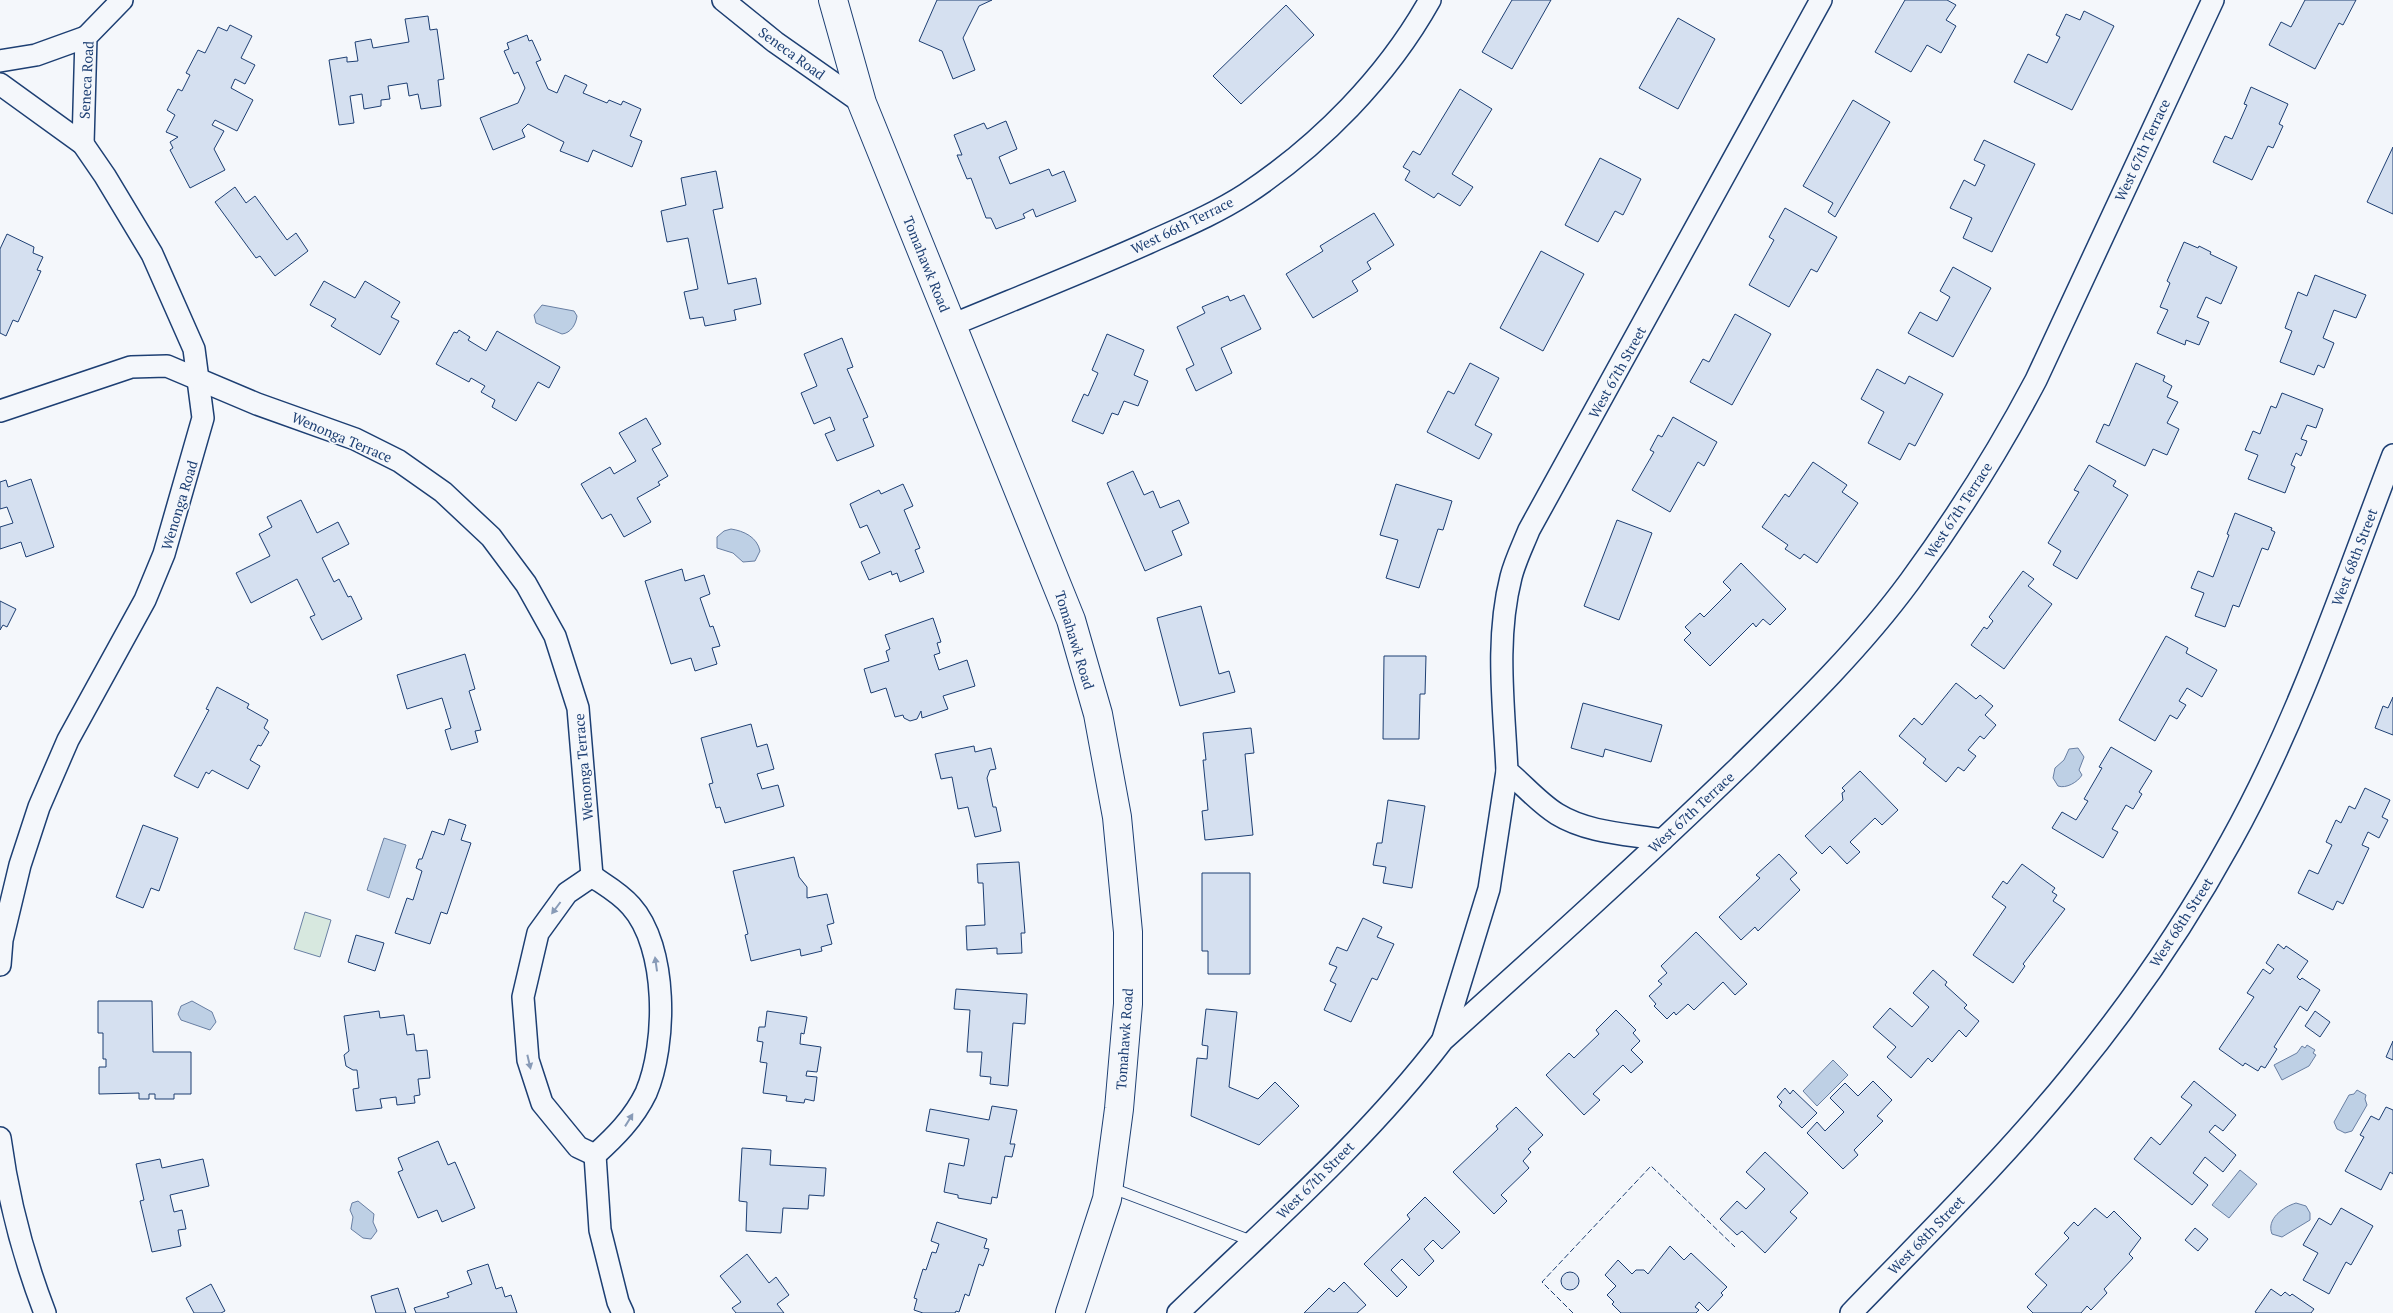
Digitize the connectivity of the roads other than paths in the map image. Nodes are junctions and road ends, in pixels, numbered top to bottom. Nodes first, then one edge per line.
1 (122, 0) edge
2 (723, 0) edge
3 (833, 0) edge
4 (1430, 0) edge
5 (1822, 0) edge
6 (2213, 0) edge
7 (86, 37) junction
8 (0, 61) edge
9 (0, 84) edge
10 (862, 103) junction
11 (83, 144) junction
12 (952, 325) junction
13 (198, 379) junction
14 (0, 411) edge
15 (2393, 455) edge
16 (1507, 770) junction
17 (1662, 840) junction
18 (592, 876) junction
19 (1570, 925) joint
20 (0, 965) edge
21 (1443, 1040) junction
22 (1, 1151) edge
23 (595, 1154) junction
24 (1108, 1187) junction
25 (1252, 1241) junction
26 (45, 1313) edge
27 (624, 1313) edge
28 (1070, 1313) edge
29 (1178, 1313) edge
30 (1851, 1313) edge

1 - 7 street, Seneca Road
2 - 10 street, Seneca Road
3 - 10 street, Tomahawk Road
4 - 12 street, West 66th Terrace
5 - 16 street, West 67th Street
6 - 17 street, West 67th Terrace
7 - 8 street
7 - 11 street, Seneca Road
9 - 11 street, Wenonga Road
10 - 12 street, Tomahawk Road
11 - 13 street, Wenonga Road
12 - 24 street, Tomahawk Road
13 - 14 street, Wenonga Terrace
13 - 18 street, Wenonga Terrace
13 - 20 street, Wenonga Road
15 - 30 street, West 68th Street
16 - 17 street
16 - 21 street, West 67th Street
17 - 19 street, West 67th Terrace
23 -> 18 street
18 -> 23 street
19 - 21 street, West 67th Street
21 - 25 street, West 67th Street
22 - 26 street
23 - 27 street
24 - 25 lane
24 - 28 street, Tomahawk Road
25 - 29 street, West 67th Street

